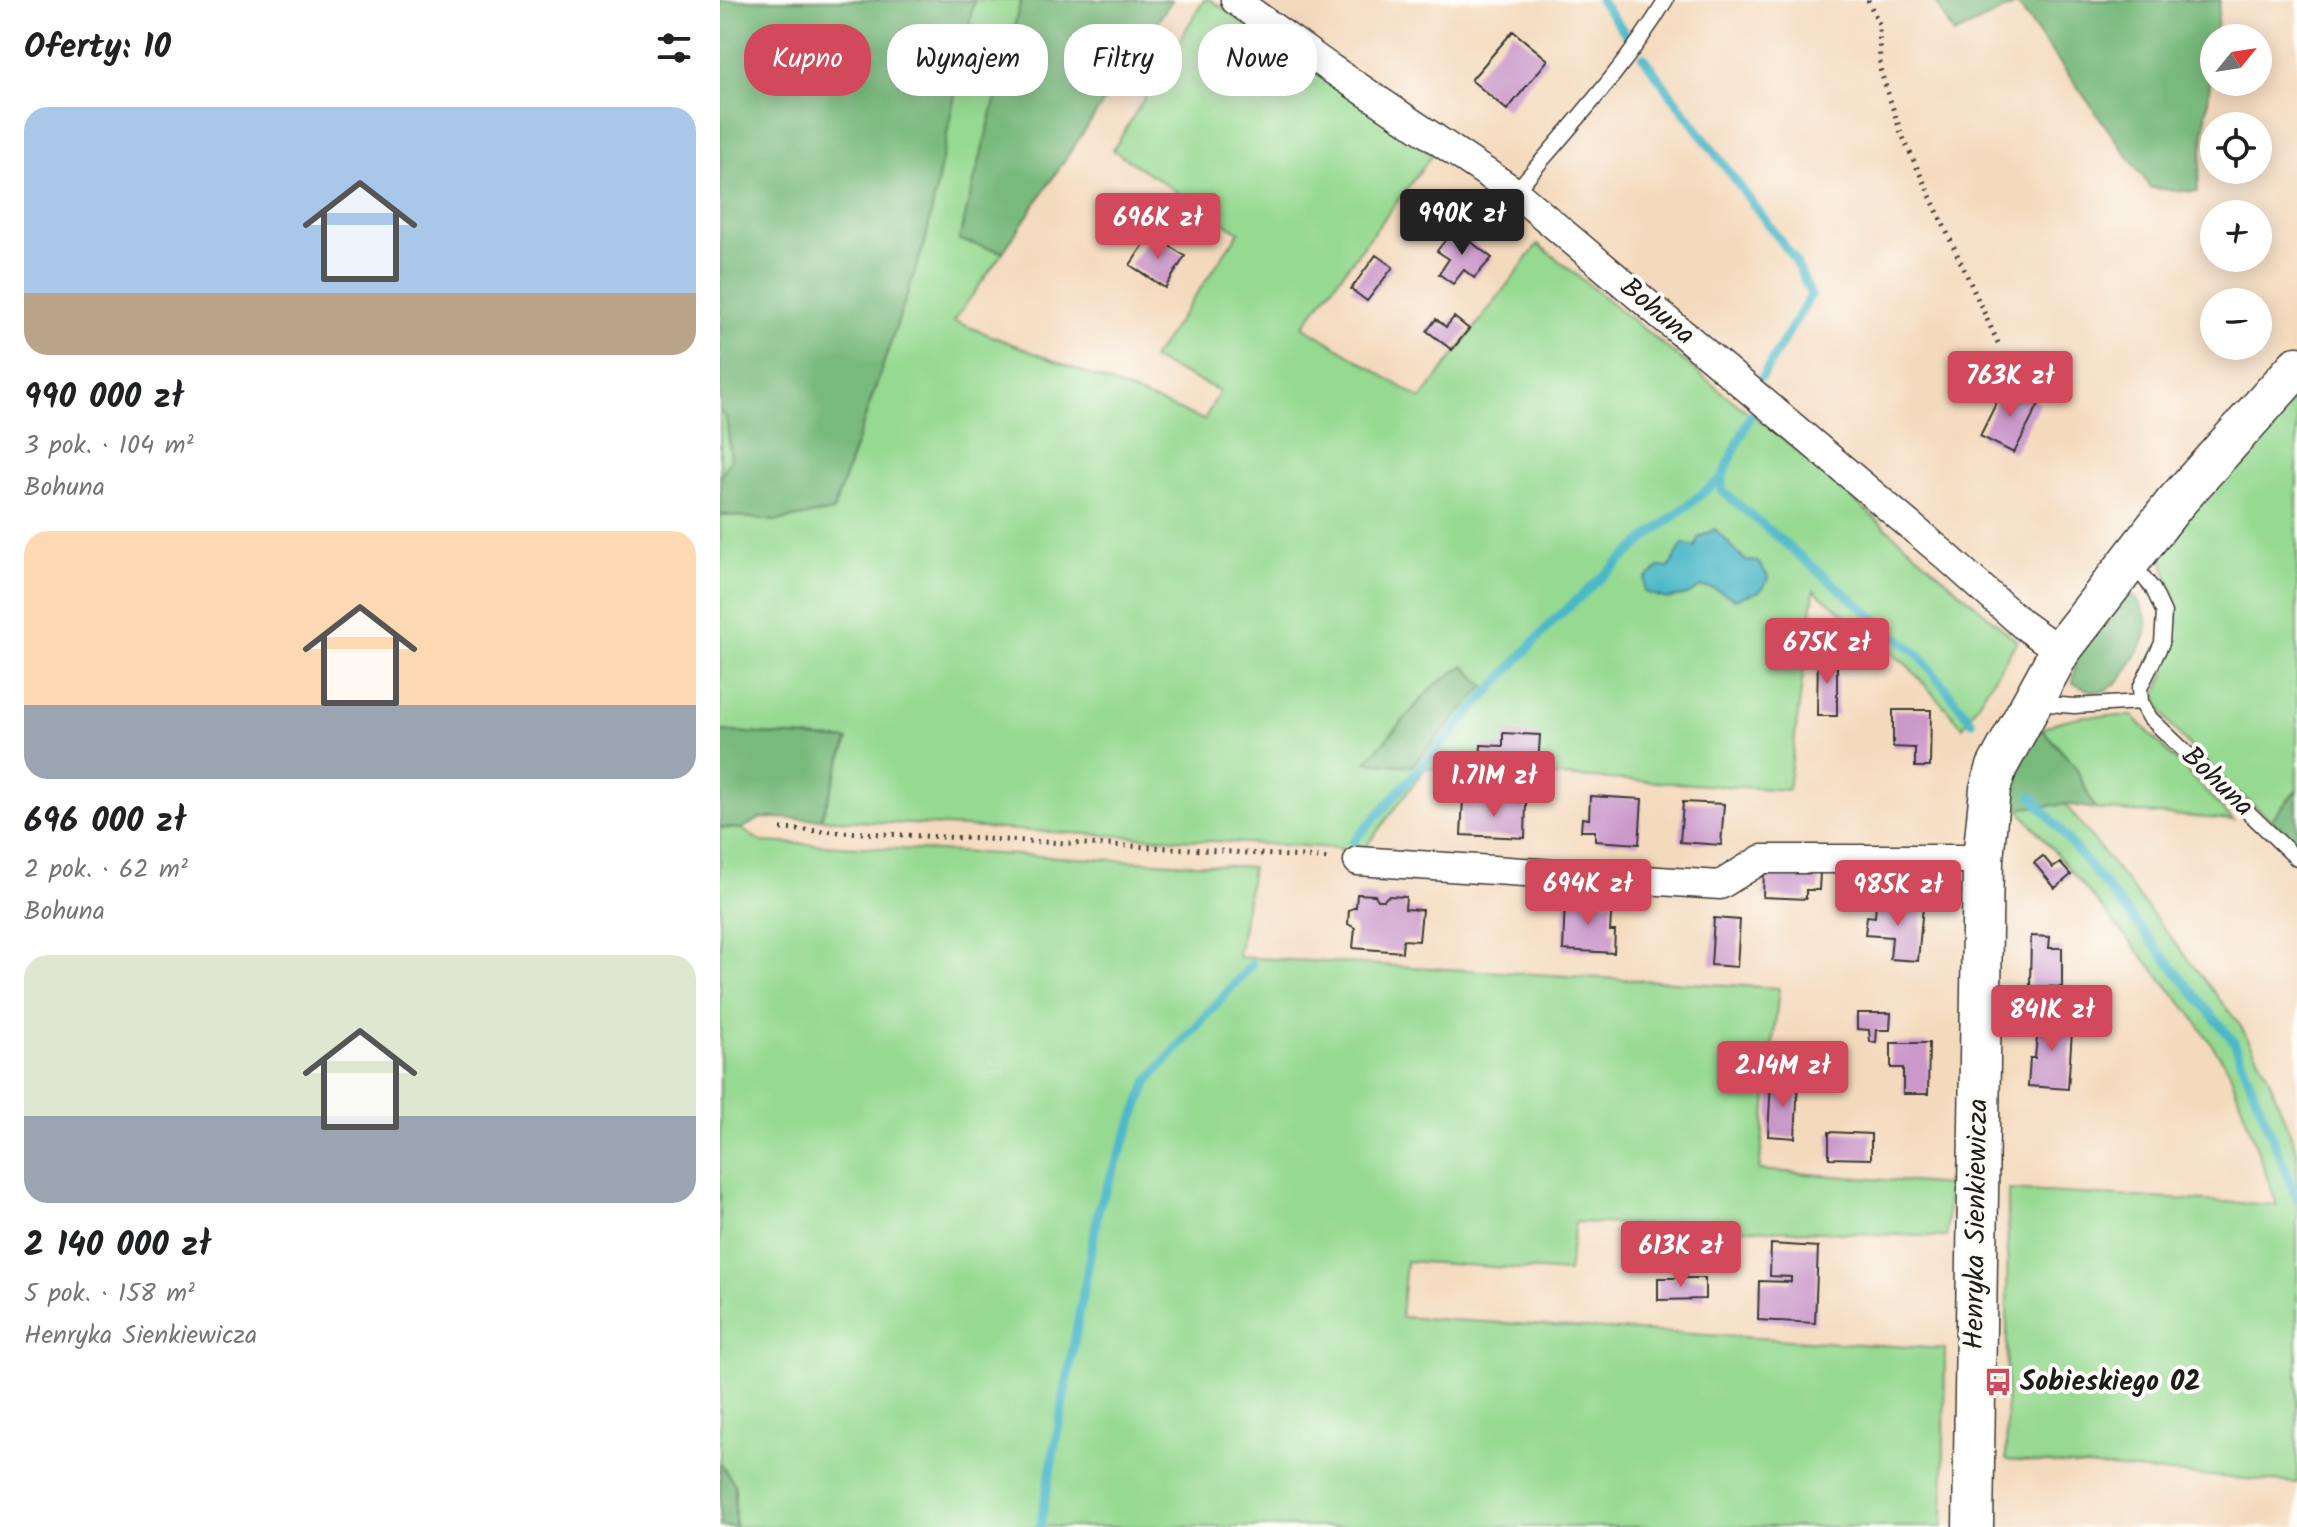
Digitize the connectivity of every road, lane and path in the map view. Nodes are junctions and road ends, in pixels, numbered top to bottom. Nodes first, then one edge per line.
1 (1235, 0) edge
2 (1666, 0) edge
3 (1868, 0) edge
4 (1515, 192) junction
5 (1999, 345) dead end
6 (2297, 367) edge
7 (2130, 561) junction
8 (2060, 651) junction
9 (2141, 702) junction
10 (2031, 703) junction
11 (781, 829) dead end
12 (1983, 859) junction
13 (2297, 859) edge
14 (1358, 861) joint
15 (1973, 1527) edge

1 - 4 street, Bohuna
2 - 4 lane
3 - 5 path
4 - 8 street, Bohuna
6 - 7 street, Henryka Sienkiewicza
7 - 8 street, Henryka Sienkiewicza
7 - 9 lane
8 - 10 street, Henryka Sienkiewicza
9 - 10 lane
9 - 13 lane, Bohuna
10 - 12 street, Henryka Sienkiewicza
11 - 14 path
12 - 14 street
12 - 15 street, Henryka Sienkiewicza

